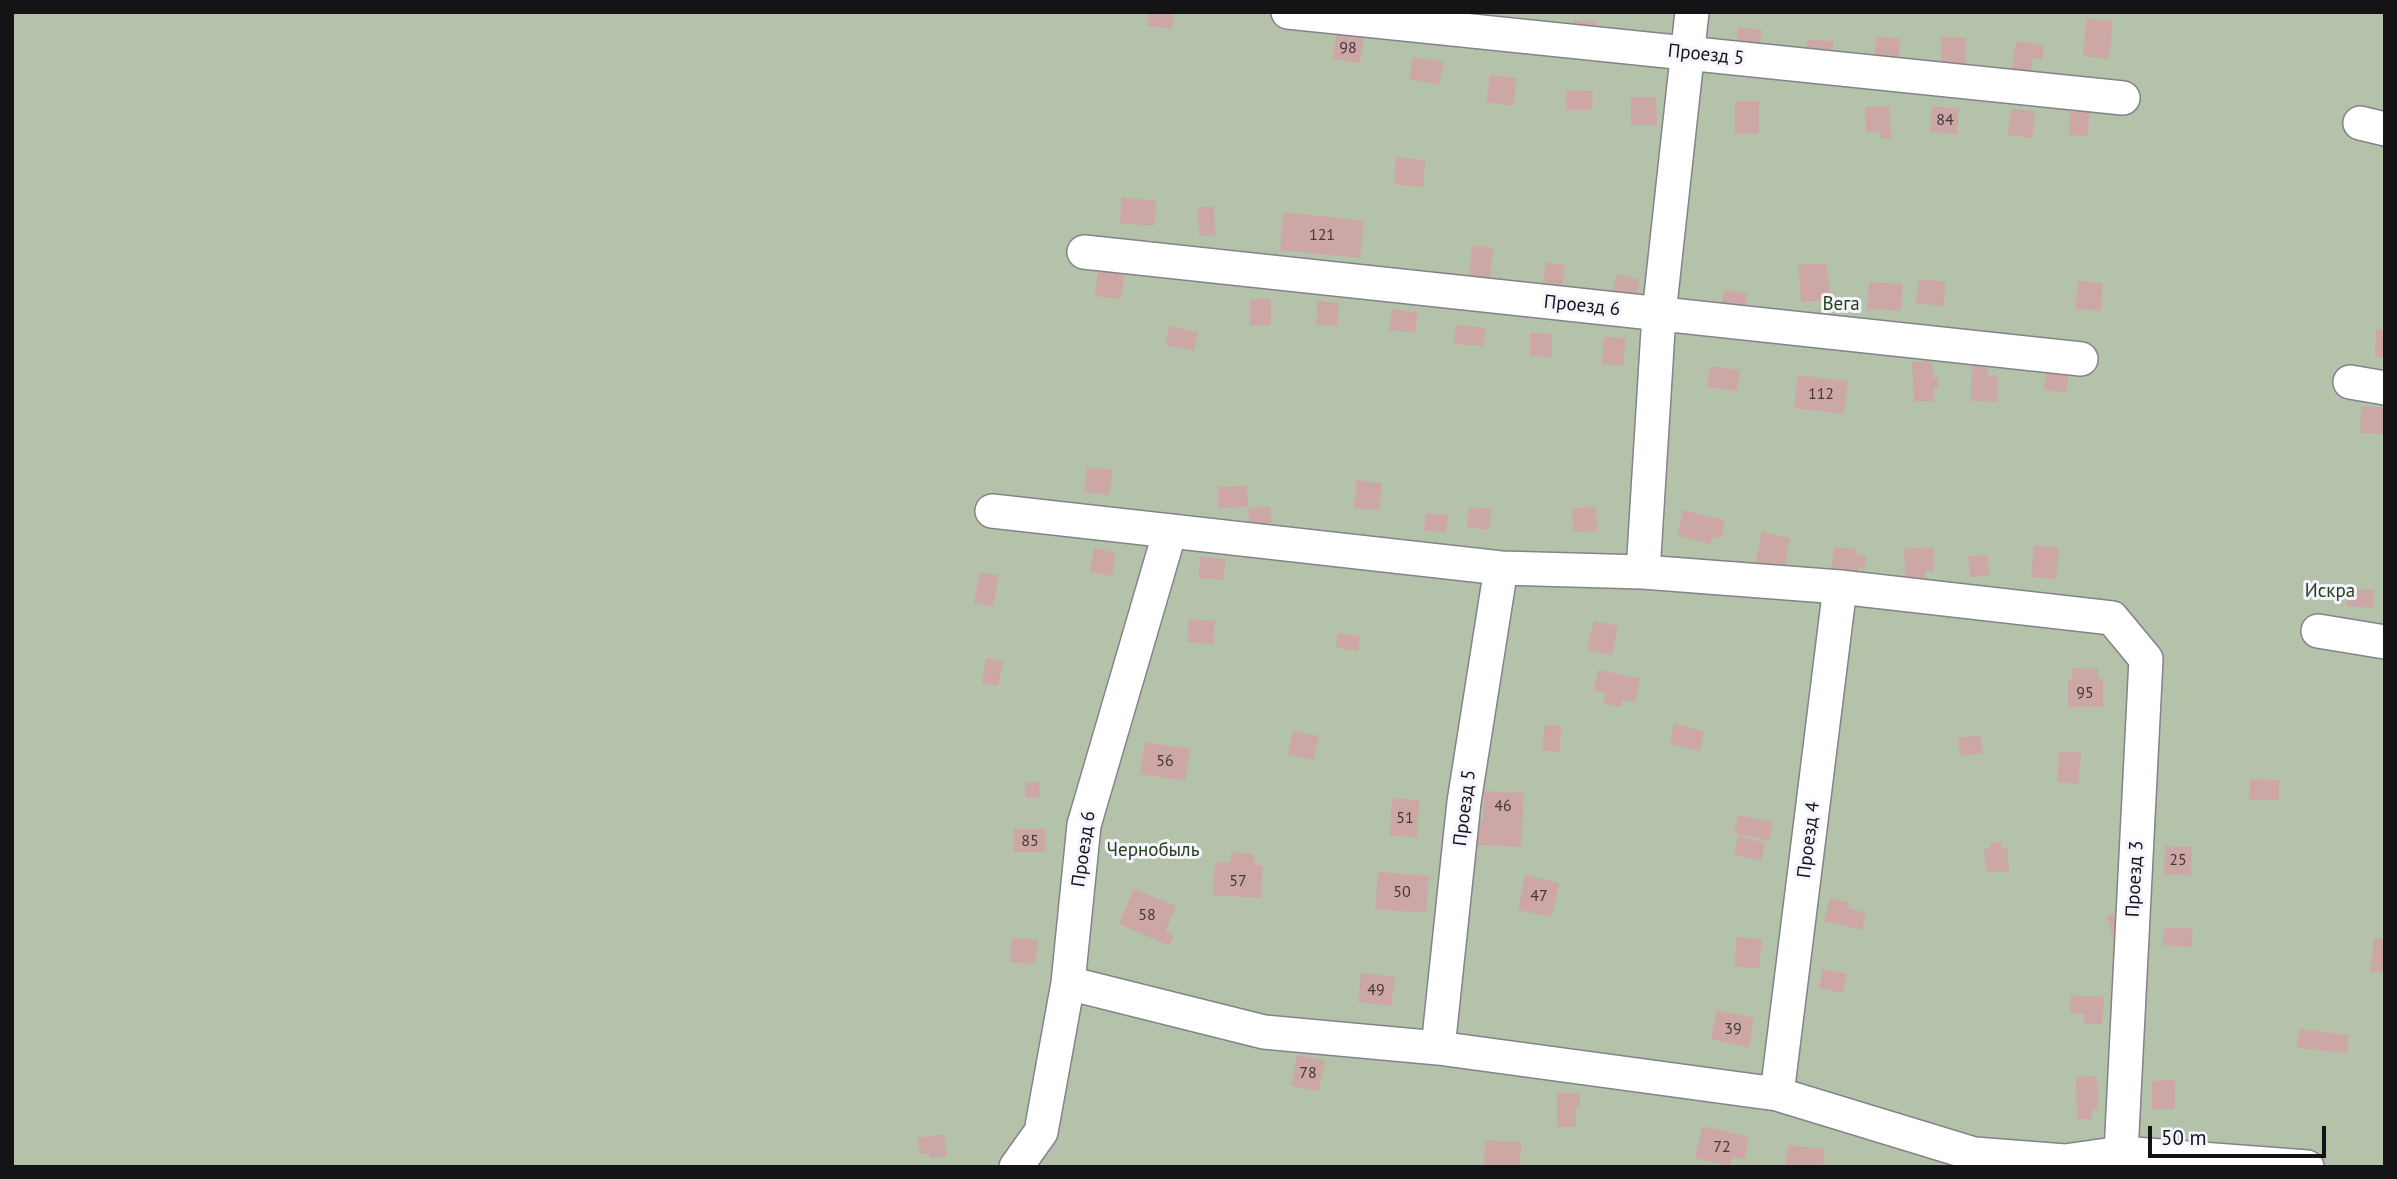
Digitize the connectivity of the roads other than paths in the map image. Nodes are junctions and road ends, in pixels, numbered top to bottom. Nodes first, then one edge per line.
1 (1288, 12) edge
2 (1692, 12) edge
3 (1687, 53) junction
4 (2123, 98) dead end
5 (1084, 252) dead end
6 (1659, 314) junction
7 (2081, 359) dead end
8 (2350, 382) dead end
9 (2385, 388) edge
10 (992, 511) dead end
11 (1170, 531) junction
12 (1501, 568) junction
13 (1643, 572) junction
14 (1840, 587) junction
15 (2318, 631) dead end
16 (2385, 642) edge
17 (1068, 983) junction
18 (1438, 1048) junction
19 (1777, 1094) junction
20 (2121, 1153) junction
21 (1016, 1167) edge
22 (2307, 1167) edge

1 - 3 street, Проезд 5
2 - 3 street
3 - 4 street, Проезд 5
3 - 6 street
5 - 6 street, Проезд 6
6 - 7 street, Проезд 6
6 - 13 street
8 - 9 street
10 - 11 street
11 - 12 street
11 - 17 street, Проезд 6
12 - 13 street
12 - 18 street, Проезд 5
13 - 14 street
14 - 19 street, Проезд 4
14 - 20 street, Проезд 3
15 - 16 street
17 - 18 street
17 - 21 street, Проезд 6
18 - 19 street
19 - 20 street
20 - 22 street

